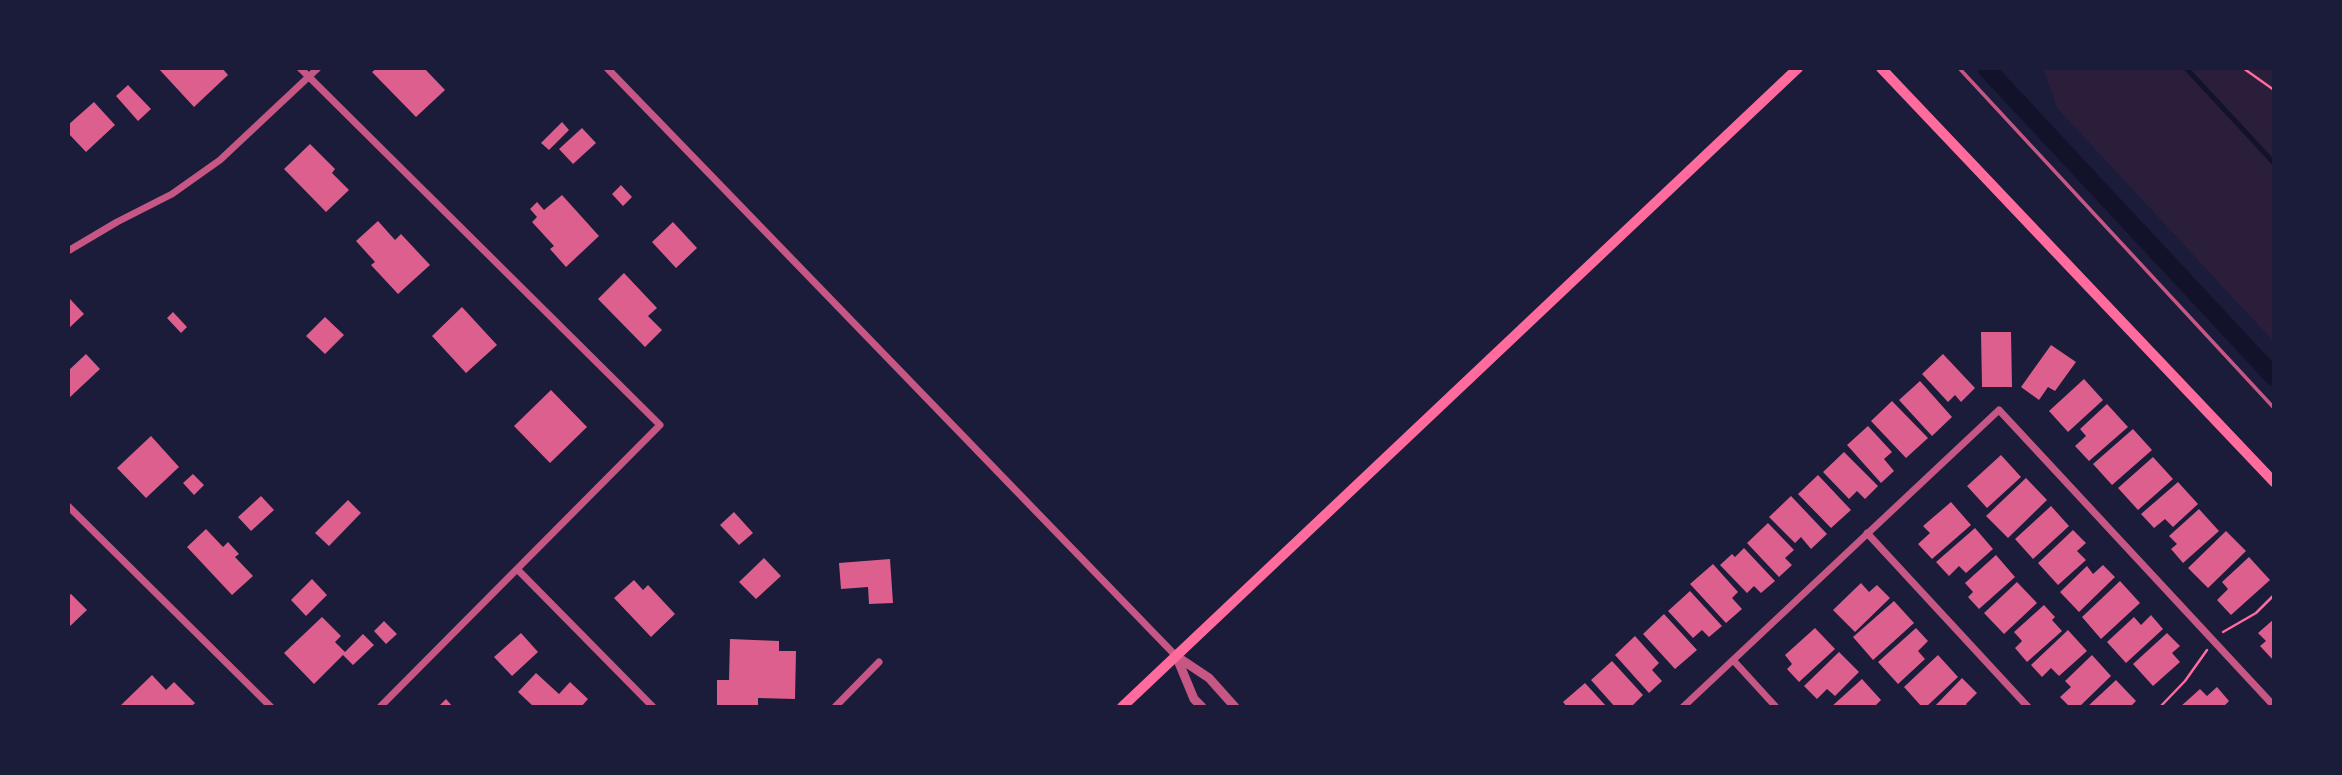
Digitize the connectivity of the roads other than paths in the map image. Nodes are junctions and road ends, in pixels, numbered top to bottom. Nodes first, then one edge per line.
1 (300, 68) edge
2 (318, 68) edge
3 (607, 68) edge
4 (1798, 68) edge
5 (1881, 68) edge
6 (1959, 68) edge
7 (309, 77) junction
8 (68, 251) edge
9 (2274, 408) edge
10 (2274, 482) edge
11 (68, 506) edge
12 (1867, 533) junction
13 (517, 570) junction
14 (1176, 656) junction
15 (1733, 660) junction
16 (880, 662) dead end
17 (2274, 706) edge
18 (271, 707) edge
19 (380, 707) edge
20 (653, 707) edge
21 (835, 707) edge
22 (1122, 707) edge
23 (1202, 707) edge
24 (1236, 707) edge
25 (1683, 707) edge
26 (1776, 707) edge
27 (2028, 707) edge

1 - 7 street
2 - 7 street
3 - 14 street
4 - 14 main road
5 - 10 main road
6 - 9 lane
7 - 8 street
7 - 13 street
11 - 18 street
12 - 15 street
12 - 17 street
12 - 27 street
13 - 19 street
13 - 20 street
14 - 22 main road
14 - 23 street
14 - 24 street
15 - 25 street
15 - 26 street
16 - 21 street

